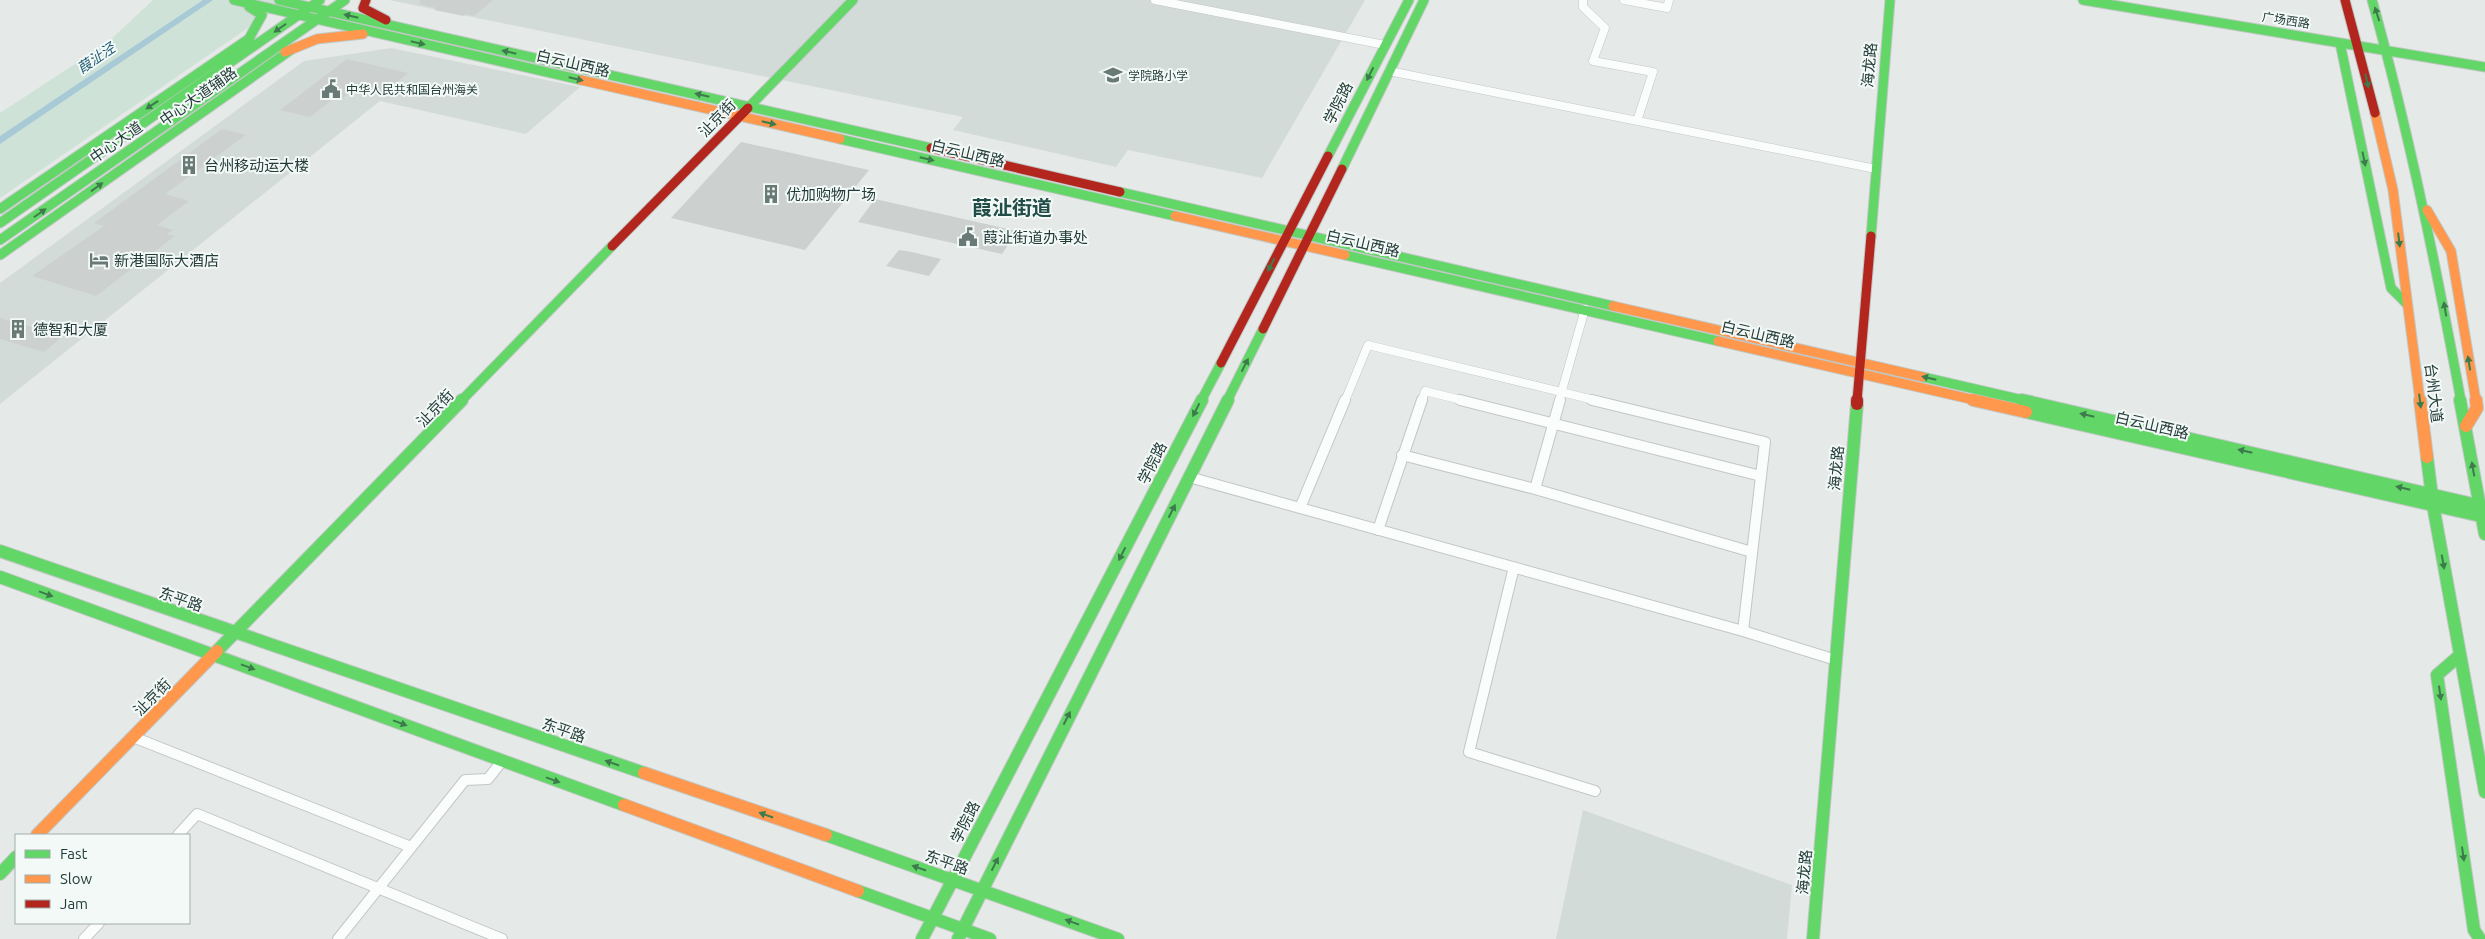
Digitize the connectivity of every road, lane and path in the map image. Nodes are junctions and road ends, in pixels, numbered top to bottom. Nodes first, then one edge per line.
1 (279, 0) edge
2 (320, 0) edge
3 (346, 0) edge
4 (366, 0) edge
5 (853, 0) edge
6 (1155, 0) edge
7 (1409, 0) edge
8 (1424, 0) edge
9 (1583, 0) edge
10 (1624, 0) edge
11 (1670, 0) edge
12 (1890, 0) edge
13 (2083, 0) edge
14 (2345, 0) edge
15 (2372, 0) edge
16 (238, 1) edge
17 (310, 7) junction
18 (329, 12) junction
19 (298, 15) junction
20 (318, 20) junction
21 (409, 30) junction
22 (392, 36) junction
23 (250, 38) junction
24 (2340, 43) junction
25 (1385, 45) junction
26 (2359, 46) junction
27 (292, 49) junction
28 (2389, 51) junction
29 (237, 57) junction
30 (2485, 67) edge
31 (249, 68) junction
32 (1389, 71) junction
33 (2373, 105) junction
34 (750, 106) junction
35 (740, 116) junction
36 (1637, 121) junction
37 (2357, 125) junction
38 (1876, 169) junction
39 (0, 208) edge
40 (2427, 210) junction
41 (0, 223) edge
42 (1287, 236) junction
43 (0, 240) edge
44 (1308, 240) junction
45 (0, 255) edge
46 (2407, 304) junction
47 (1584, 309) junction
48 (1859, 367) junction
49 (1561, 393) junction
50 (1552, 425) junction
51 (2466, 426) junction
52 (1402, 455) junction
53 (1761, 476) junction
54 (1189, 477) junction
55 (1535, 489) junction
56 (2432, 500) junction
57 (1300, 508) junction
58 (2483, 512) edge
59 (1378, 530) junction
60 (2485, 534) edge
61 (0, 551) edge
62 (1752, 552) junction
63 (1514, 568) junction
64 (0, 577) edge
65 (1743, 631) junction
66 (236, 634) junction
67 (216, 655) junction
68 (2460, 655) junction
69 (1836, 660) junction
70 (133, 737) junction
71 (502, 761) junction
72 (1595, 791) dead end
73 (2485, 792) edge
74 (38, 834) edge
75 (179, 834) edge
76 (411, 847) junction
77 (15, 858) edge
78 (0, 874) edge
79 (953, 879) junction
80 (378, 888) junction
81 (981, 890) junction
82 (933, 918) junction
83 (98, 924) edge
84 (961, 934) edge
85 (84, 939) edge
86 (338, 939) edge
87 (502, 939) edge
88 (922, 939) edge
89 (990, 939) edge
90 (1118, 939) edge
91 (1813, 939) edge
92 (2480, 939) edge

1 - 17 main road, 白云山西路
2 - 17 main road, 中心大道
3 - 18 main road, 中心大道
4 - 21 main road, 白云山西路
5 - 34 main road, 沚京街
6 - 25 street
7 - 25 main road, 学院路
8 - 32 main road
9 - 36 street
10 - 11 street
12 - 38 main road, 海龙路
13 - 24 main road, 广场西路
14 - 26 main road, 台州大道
28 -> 15 main road, 台州大道
16 - 19 main road, 白云山西路
16 - 23 main road, 中心大道
17 - 18 main road, 白云山西路
17 - 19 main road, 中心大道
18 - 20 main road, 中心大道
21 -> 18 main road, 白云山西路
19 - 20 main road, 白云山西路
19 -> 29 main road, 中心大道
20 - 22 main road, 白云山西路
20 - 31 main road, 中心大道
34 -> 21 main road, 白云山西路
22 - 27 main road, 中心大道
22 -> 35 main road, 白云山西路
23 - 29 main road, 中心大道
23 -> 39 main road, 中心大道辅路
24 - 26 main road, 广场西路
24 - 37 main road
25 -> 42 main road, 学院路
26 - 28 main road, 广场西路
26 -> 33 main road, 台州大道
27 - 31 main road, 中心大道
45 -> 27 main road, 中心大道辅路
28 - 30 main road, 广场西路
28 - 40 main road, 台州大道
29 - 41 main road, 中心大道
43 -> 31 main road, 中心大道
32 - 36 street
32 - 44 main road
33 - 37 main road
33 -> 46 main road, 台州大道
34 - 35 main road, 沚京街
34 - 42 main road, 白云山西路
35 -> 42 main road, 白云山西路
35 - 66 main road, 沚京街
36 - 38 street
37 -> 46 main road
38 - 48 main road, 海龙路
51 -> 40 main road, 台州大道
51 -> 40 main road
42 - 44 main road, 白云山西路
42 -> 79 main road, 学院路
44 - 47 main road, 白云山西路
44 - 48 main road, 白云山西路
54 -> 44 main road
46 -> 56 main road, 台州大道
47 - 48 main road, 白云山西路
47 - 49 street
48 - 56 main road, 白云山西路
48 - 69 main road, 海龙路
49 - 50 street
49 - 53 street
49 - 57 street
50 - 52 street
50 - 53 street
50 - 55 street
58 -> 51 main road, 台州大道
52 - 55 street
52 - 59 street
53 - 62 street
54 - 57 street
81 -> 54 main road
55 - 62 street
56 - 58 main road, 白云山西路
56 -> 68 main road, 台州大道
57 - 59 street
58 - 60 main road, 台州大道
59 - 63 street
61 - 66 main road, 东平路
62 - 65 street
63 - 65 street
63 - 72 street
64 -> 67 main road
65 - 69 street
66 - 67 main road, 沚京街
79 -> 66 main road, 东平路
67 - 70 main road, 沚京街
67 -> 71 main road
68 - 73 main road, 台州大道
68 -> 92 main road
69 - 91 main road, 海龙路
70 - 74 main road, 沚京街
70 - 76 street
71 - 76 street
71 -> 82 main road
75 - 80 street
76 - 80 street
77 - 78 main road
79 - 81 main road, 东平路
79 - 82 main road, 学院路
80 - 86 street
80 - 87 street
81 - 84 main road
90 -> 81 main road, 东平路
82 - 84 main road
82 - 88 main road, 学院路
83 - 85 street
84 - 89 main road

